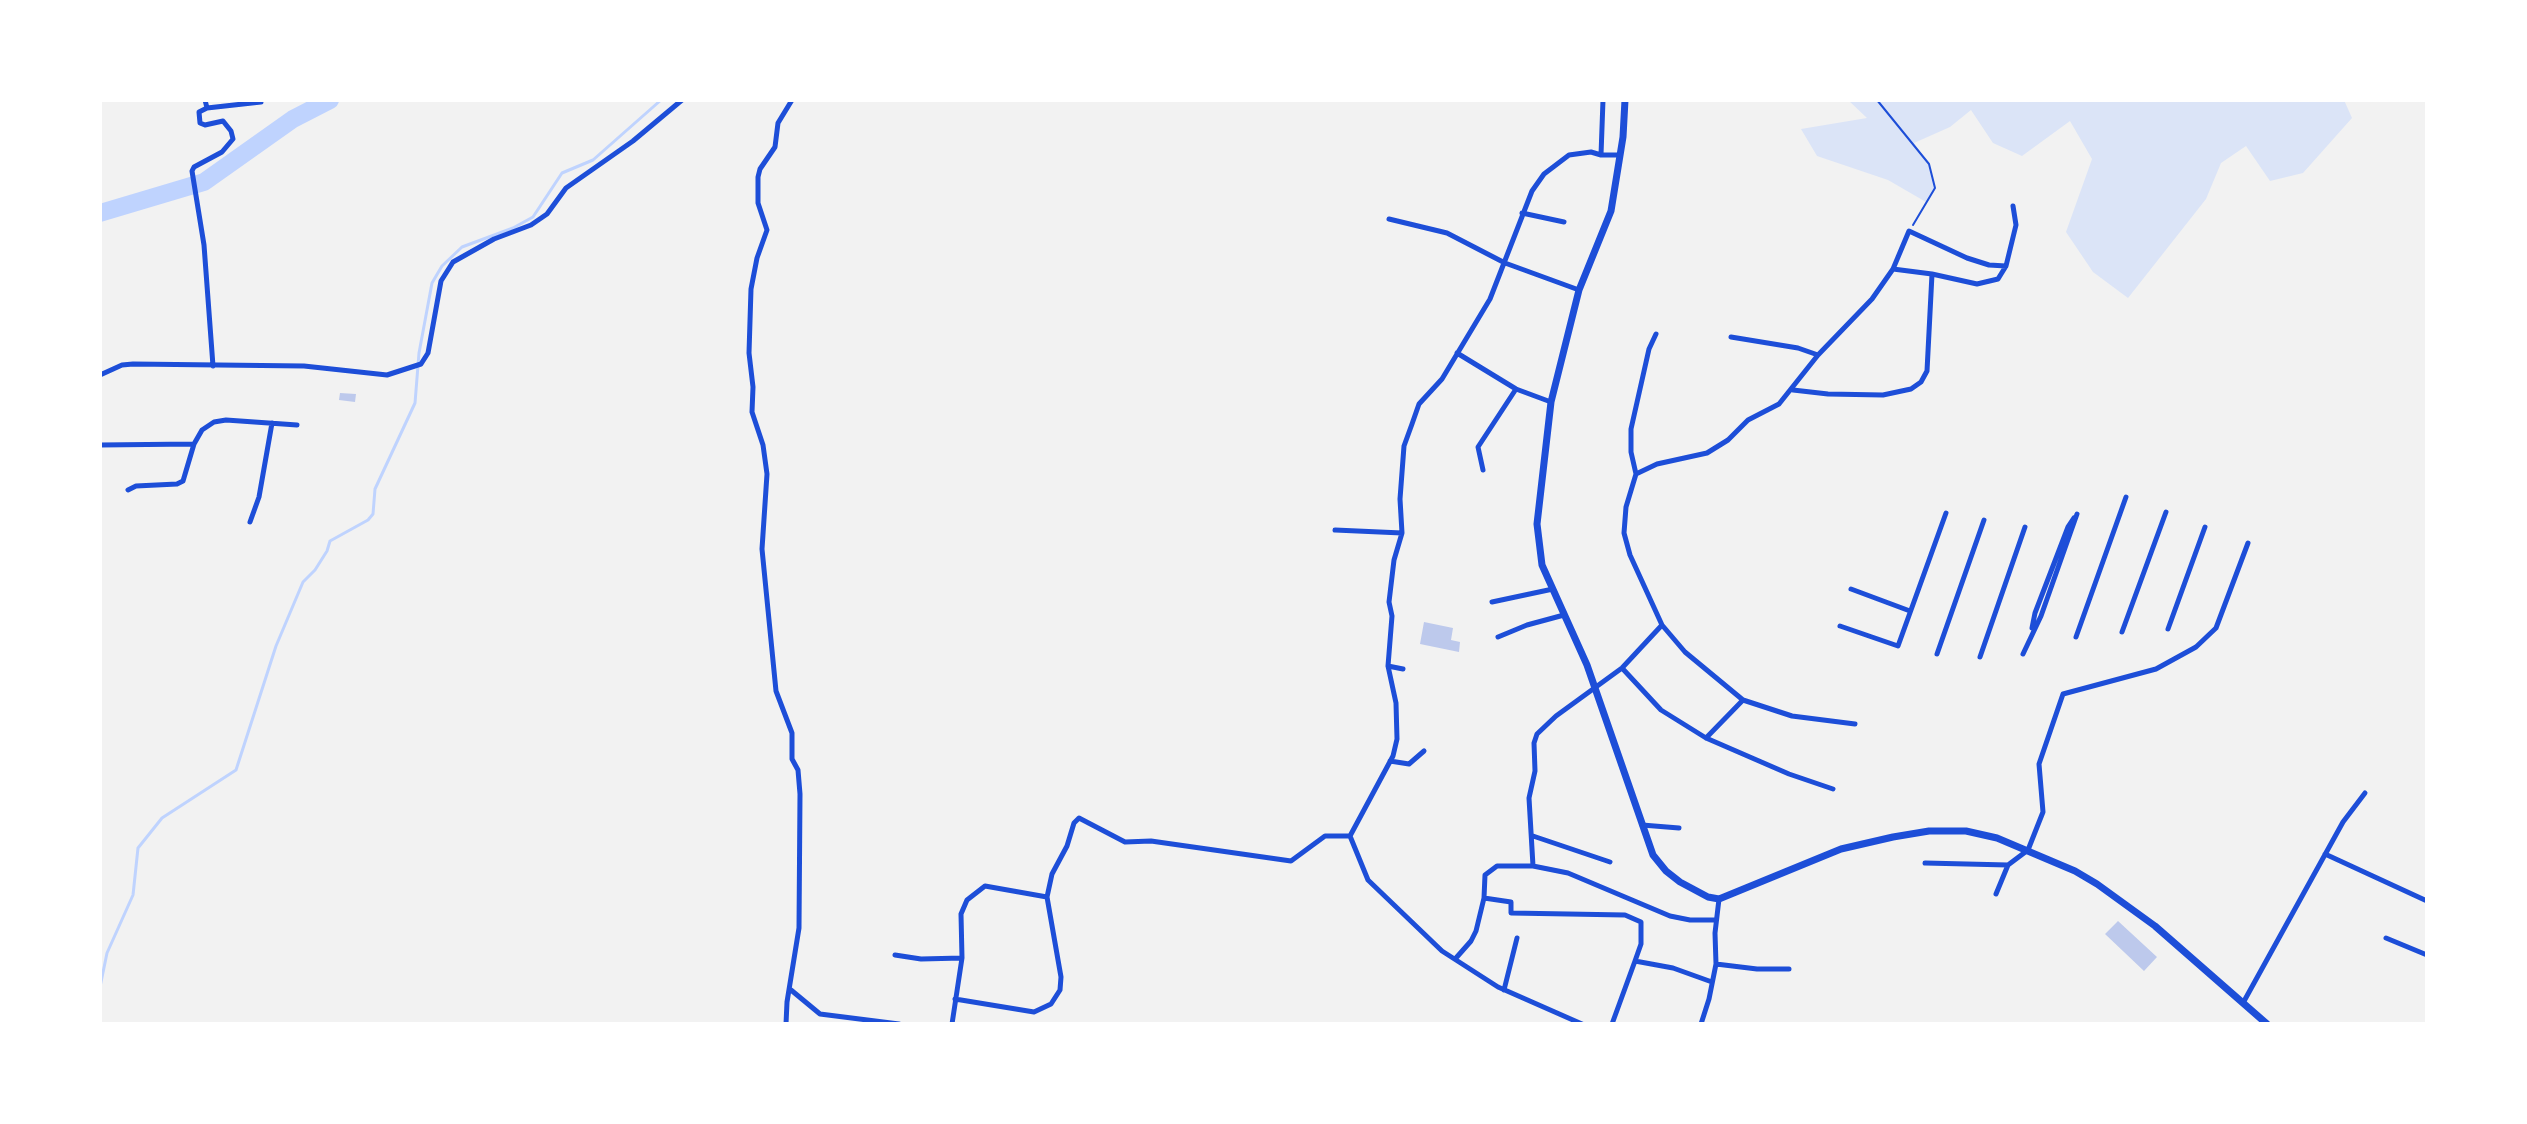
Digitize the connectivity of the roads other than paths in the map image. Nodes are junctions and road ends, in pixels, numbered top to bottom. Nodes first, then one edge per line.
1 (205, 100) edge
2 (682, 100) edge
3 (792, 100) edge
4 (1603, 100) edge
5 (1625, 100) edge
6 (261, 102) edge
7 (207, 108) junction
8 (1601, 155) junction
9 (1619, 155) junction
10 (2013, 206) dead end
11 (1522, 213) junction
12 (1389, 219) dead end
13 (1564, 222) dead end
14 (1505, 263) junction
15 (2006, 266) junction
16 (1893, 269) junction
17 (1932, 274) junction
18 (1579, 290) junction
19 (1656, 334) dead end
20 (1731, 337) dead end
21 (1457, 353) junction
22 (1818, 355) junction
23 (213, 366) junction
24 (100, 375) edge
25 (1516, 389) junction
26 (1792, 390) junction
27 (1551, 402) junction
28 (272, 423) junction
29 (297, 425) dead end
30 (194, 444) junction
31 (100, 445) edge
32 (1483, 470) dead end
33 (1636, 474) junction
34 (128, 490) dead end
35 (2126, 497) dead end
36 (2166, 512) dead end
37 (1946, 513) dead end
38 (1984, 520) dead end
39 (250, 522) dead end
40 (2025, 527) dead end
41 (2205, 527) dead end
42 (1335, 530) dead end
43 (1402, 533) junction
44 (2248, 543) dead end
45 (1553, 589) junction
46 (1851, 589) dead end
47 (1492, 602) dead end
48 (1910, 611) junction
49 (1565, 615) junction
50 (1662, 625) junction
51 (1840, 626) dead end
52 (2168, 629) dead end
53 (2122, 632) dead end
54 (2031, 634) junction
55 (1498, 637) dead end
56 (2076, 637) dead end
57 (1937, 654) dead end
58 (2023, 654) dead end
59 (1980, 657) dead end
60 (1388, 666) junction
61 (1622, 668) junction
62 (1403, 669) dead end
63 (1595, 688) junction
64 (1743, 700) junction
65 (1855, 724) dead end
66 (1706, 738) junction
67 (1424, 751) dead end
68 (1390, 761) junction
69 (1833, 789) dead end
70 (2365, 793) dead end
71 (1641, 825) junction
72 (1679, 828) dead end
73 (1350, 836) junction
74 (1533, 836) junction
75 (2028, 850) junction
76 (2325, 854) junction
77 (1610, 862) dead end
78 (1925, 863) dead end
79 (2008, 865) junction
80 (1533, 866) junction
81 (1996, 894) dead end
82 (1047, 897) junction
83 (1484, 898) junction
84 (1719, 899) junction
85 (2427, 901) edge
86 (1716, 920) junction
87 (1517, 938) dead end
88 (2386, 938) dead end
89 (895, 955) dead end
90 (2427, 955) edge
91 (962, 958) junction
92 (1455, 958) junction
93 (1635, 961) junction
94 (1716, 964) junction
95 (1789, 969) dead end
96 (1712, 982) junction
97 (790, 990) junction
98 (1504, 990) junction
99 (955, 999) junction
100 (2243, 1003) junction
101 (786, 1024) edge
102 (899, 1024) edge
103 (952, 1024) edge
104 (1582, 1024) edge
105 (1612, 1024) edge
106 (1701, 1024) edge
107 (2267, 1024) edge

1 - 7 street
2 - 23 street
3 - 97 street
4 - 8 street
5 - 9 street
6 - 7 street
7 - 23 street
8 - 9 street
8 - 11 street
9 - 18 street
10 - 15 street
11 - 13 street
11 - 14 street
12 - 14 street
14 - 18 street
14 - 21 street
15 - 16 street
15 - 17 street
16 - 17 street
16 - 22 street
17 - 26 street
18 - 27 street
19 - 33 street
20 - 22 street
21 - 25 street
21 - 43 street
22 - 26 street
23 - 24 street
25 - 27 street
25 - 32 street
26 - 33 street
27 - 45 street
28 - 29 street
28 - 30 street
28 - 39 street
30 - 31 street
30 - 34 street
33 - 50 street
35 - 56 street
36 - 53 street
37 - 48 street
38 - 57 street
40 - 59 street
41 - 52 street
42 - 43 street
43 - 60 street
44 - 75 street
45 - 47 street
45 - 49 street
46 - 48 street
48 - 51 street
49 - 55 street
49 - 63 street
50 - 61 street
50 - 64 street
54 - 54 street
54 - 58 street
60 - 62 street
60 - 68 street
61 - 63 street
61 - 66 street
63 - 71 street
63 - 74 street
64 - 65 street
64 - 66 street
66 - 69 street
67 - 68 street
68 - 73 street
70 - 76 street
71 - 72 street
71 - 84 street
73 - 82 street
73 - 92 street
74 - 77 street
74 - 80 street
75 - 79 street
75 - 84 street
75 - 100 street
76 - 85 street
76 - 100 street
78 - 79 street
79 - 81 street
80 - 83 street
80 - 86 street
82 - 91 street
82 - 99 street
83 - 92 street
83 - 93 street
84 - 86 street
86 - 94 street
87 - 98 street
88 - 90 street
89 - 91 street
91 - 99 street
92 - 98 street
93 - 96 street
93 - 105 street
94 - 95 street
94 - 96 street
96 - 106 street
97 - 101 street
97 - 102 street
98 - 104 street
99 - 103 street
100 - 107 street

